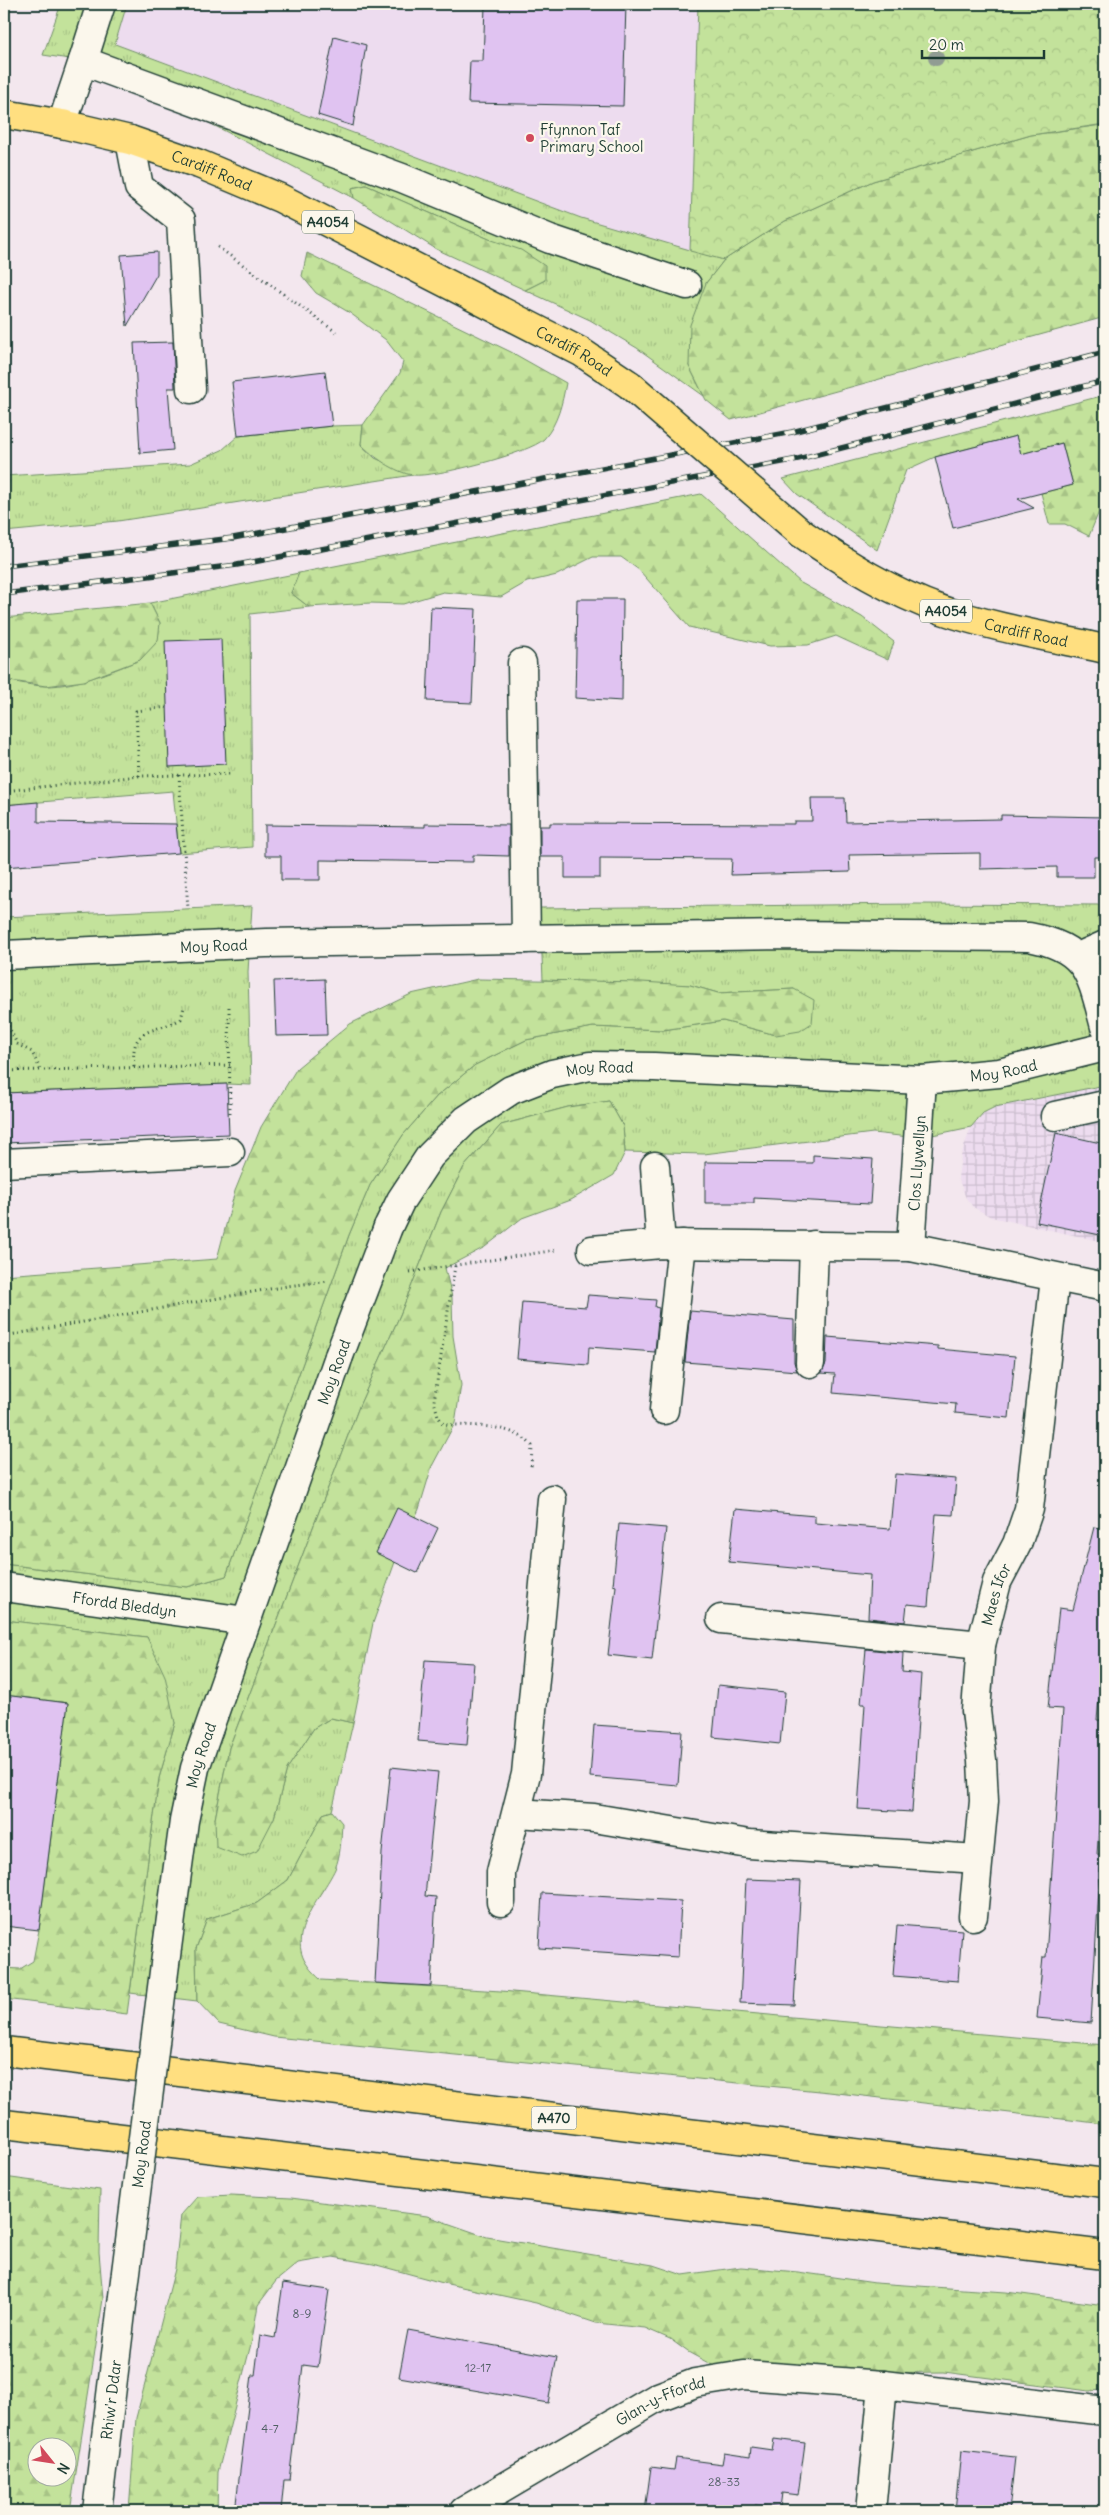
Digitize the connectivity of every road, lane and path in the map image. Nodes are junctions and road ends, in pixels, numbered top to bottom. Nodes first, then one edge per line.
1 (101, 4) edge
2 (83, 61) junction
3 (4, 114) edge
4 (62, 124) junction
5 (130, 140) junction
6 (181, 220) junction
7 (687, 285) dead end
8 (336, 332) dead end
9 (190, 389) dead end
10 (1105, 649) edge
11 (522, 663) dead end
12 (167, 707) dead end
13 (231, 774) dead end
14 (178, 775) junction
15 (139, 776) junction
16 (4, 791) edge
17 (188, 909) dead end
18 (526, 939) junction
19 (1105, 945) edge
20 (4, 955) edge
21 (1078, 957) junction
22 (184, 1007) dead end
23 (229, 1007) dead end
24 (4, 1017) edge
25 (1105, 1026) edge
26 (1105, 1047) edge
27 (230, 1065) junction
28 (134, 1066) junction
29 (40, 1069) junction
30 (4, 1071) edge
31 (922, 1080) junction
32 (1105, 1105) edge
33 (1055, 1116) dead end
34 (230, 1152) joint
35 (4, 1163) edge
36 (655, 1166) dead end
37 (671, 1244) junction
38 (814, 1246) junction
39 (911, 1247) junction
40 (559, 1250) dead end
41 (592, 1250) dead end
42 (455, 1266) junction
43 (406, 1272) dead end
44 (1056, 1278) junction
45 (337, 1280) dead end
46 (1105, 1287) edge
47 (4, 1336) edge
48 (810, 1363) dead end
49 (664, 1410) dead end
50 (552, 1499) joint
51 (4, 1588) edge
52 (721, 1619) dead end
53 (246, 1621) junction
54 (982, 1645) junction
55 (517, 1813) junction
56 (978, 1859) junction
57 (501, 1902) dead end
58 (973, 1916) dead end
59 (4, 2051) edge
60 (4, 2124) edge
61 (1105, 2183) edge
62 (1105, 2255) edge
63 (124, 2288) joint
64 (883, 2385) junction
65 (1105, 2411) edge
66 (97, 2511) edge
67 (464, 2511) edge
68 (871, 2511) edge

1 - 2 street
2 - 4 street
2 - 7 street
3 - 4 main road, Cardiff Road / A4054
4 - 5 main road, Cardiff Road / A4054
5 - 6 street
5 - 10 main road, Cardiff Road / A4054, bridge
6 - 8 path
6 - 9 street
11 - 18 street
12 - 15 path
13 - 14 path
14 - 15 path
14 - 17 path
15 - 16 path
18 - 20 street, Moy Road
18 - 21 street, Moy Road
19 - 21 street
21 - 25 street, Moy Road
22 - 28 path
23 - 27 path
24 - 29 path
26 - 31 street, Moy Road
27 - 28 path
27 - 34 path
28 - 29 path
29 - 30 path
31 - 39 street, Clos Llywellyn
31 - 53 street, Moy Road, bridge
32 - 33 street
34 - 35 street
36 - 37 street
37 - 38 street
37 - 41 street
37 - 49 street
38 - 39 street
38 - 48 street
39 - 44 street
40 - 42 path
42 - 43 path
42 - 50 path
44 - 46 street
44 - 54 street, Maes Ifor
45 - 47 path
50 - 55 street
51 - 53 street, Ffordd Bleddyn
52 - 54 street
53 - 63 street, Moy Road, bridge
54 - 56 street, Maes Ifor
55 - 56 street
55 - 57 street
56 - 58 street, Maes Ifor
59 - 61 main road, A470
60 - 62 main road
63 - 66 street, Rhiw'r Ddar
64 - 65 street, Glan-y-Ffordd
64 - 67 street, Glan-y-Ffordd
64 - 68 street

